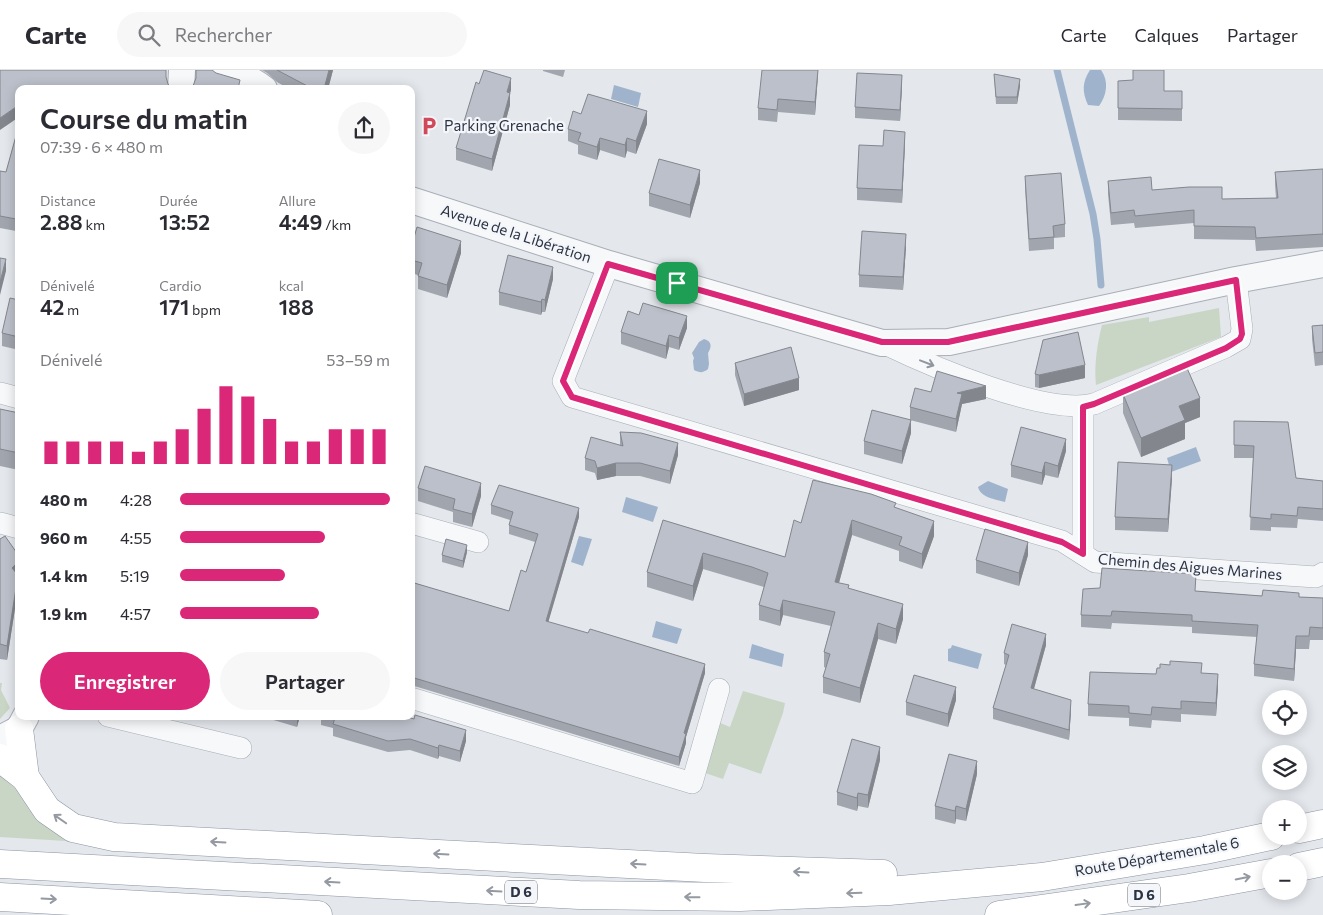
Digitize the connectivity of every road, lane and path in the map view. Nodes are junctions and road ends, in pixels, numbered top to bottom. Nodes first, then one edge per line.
1 (182, 70) edge
2 (220, 70) edge
3 (181, 85) edge
4 (259, 85) edge
5 (415, 201) edge
6 (608, 264) junction
7 (1323, 264) edge
8 (1236, 280) junction
9 (882, 342) junction
10 (0, 393) edge
11 (15, 397) edge
12 (1083, 407) junction
13 (0, 524) edge
14 (415, 524) edge
15 (15, 527) edge
16 (478, 542) dead end
17 (1083, 554) junction
18 (1323, 573) edge
19 (719, 689) dead end
20 (415, 699) edge
21 (125, 720) edge
22 (15, 728) edge
23 (241, 748) dead end
24 (0, 758) edge
25 (25, 777) junction
26 (1323, 824) edge
27 (1307, 828) edge
28 (1262, 838) edge
29 (1323, 862) edge
30 (0, 864) edge
31 (1307, 865) edge
32 (1262, 875) edge
33 (1042, 877) junction
34 (0, 897) edge
35 (1009, 914) edge
36 (318, 915) edge

1 - 3 street
2 - 4 street
5 - 6 street, Avenue de la Libération
6 - 9 street, Avenue de la Libération
6 - 17 street, Chemin des Aigues Marines
7 - 8 street, Avenue de la Libération
8 - 9 street, Avenue de la Libération
8 - 12 street
9 -> 12 street
10 - 11 street
12 - 17 street
13 - 15 street
14 - 16 street
17 - 18 street, Chemin des Aigues Marines
19 - 20 street
21 - 23 street
22 - 25 highway
24 - 25 highway
33 -> 25 highway
26 - 27 highway
28 - 33 highway, Route Départementale 6 / D 6
29 - 31 highway
33 -> 30 highway, D 6
35 -> 32 highway, D 6
34 -> 36 highway

